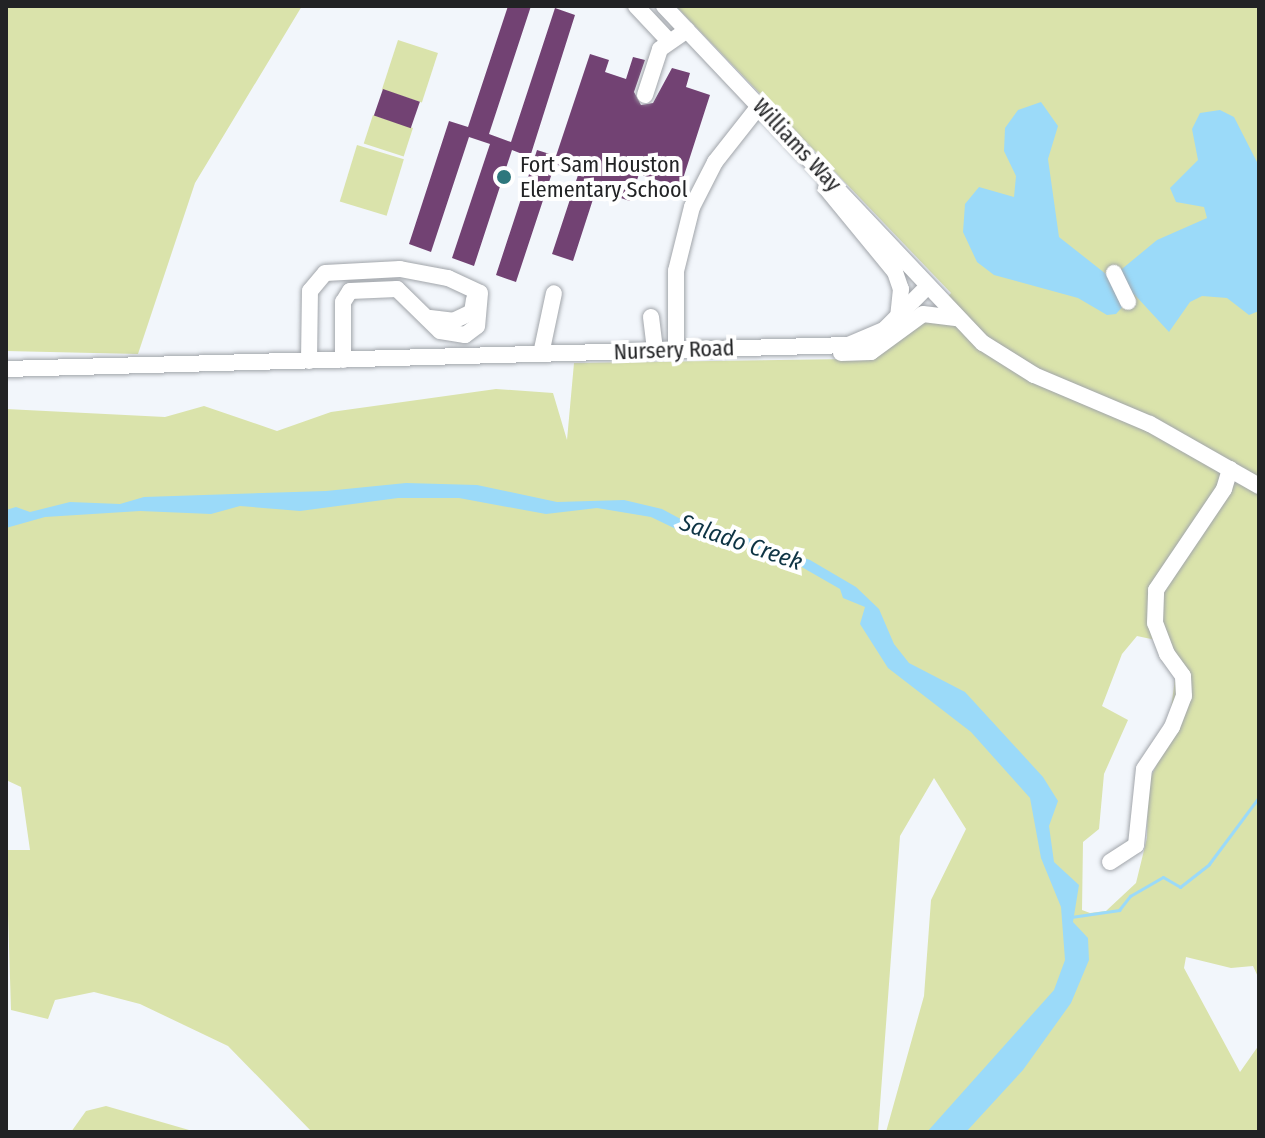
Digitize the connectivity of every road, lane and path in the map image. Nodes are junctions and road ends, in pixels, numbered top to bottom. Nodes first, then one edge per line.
1 (636, 6) edge
2 (664, 6) edge
3 (687, 30) junction
4 (669, 41) junction
5 (645, 95) dead end
6 (759, 106) junction
7 (813, 162) junction
8 (1114, 273) dead end
9 (928, 286) junction
10 (554, 293) dead end
11 (1128, 302) dead end
12 (898, 316) junction
13 (651, 317) dead end
14 (958, 318) junction
15 (822, 348) junction
16 (676, 350) junction
17 (655, 351) junction
18 (541, 354) junction
19 (343, 360) junction
20 (309, 361) junction
21 (6, 369) edge
22 (1230, 469) junction
23 (1259, 486) edge
24 (1110, 862) dead end

1 - 4 street
2 - 3 street, Williams Way
3 - 4 street
3 - 6 street, Williams Way
4 - 5 street
6 - 7 street, Williams Way
6 - 16 street
7 - 9 street, Williams Way
7 - 12 street
8 - 11 street
9 - 12 street, Nursery Road
9 - 14 street
10 - 18 street
12 - 15 street, Nursery Road
13 - 17 street
14 - 15 street
14 - 22 street
15 - 16 street, Nursery Road
16 - 17 street, Nursery Road
17 - 18 street, Nursery Road
18 - 19 street, Nursery Road
19 - 20 street, Nursery Road
19 - 20 street
20 - 21 street, Nursery Road
22 - 23 street
22 - 24 street

